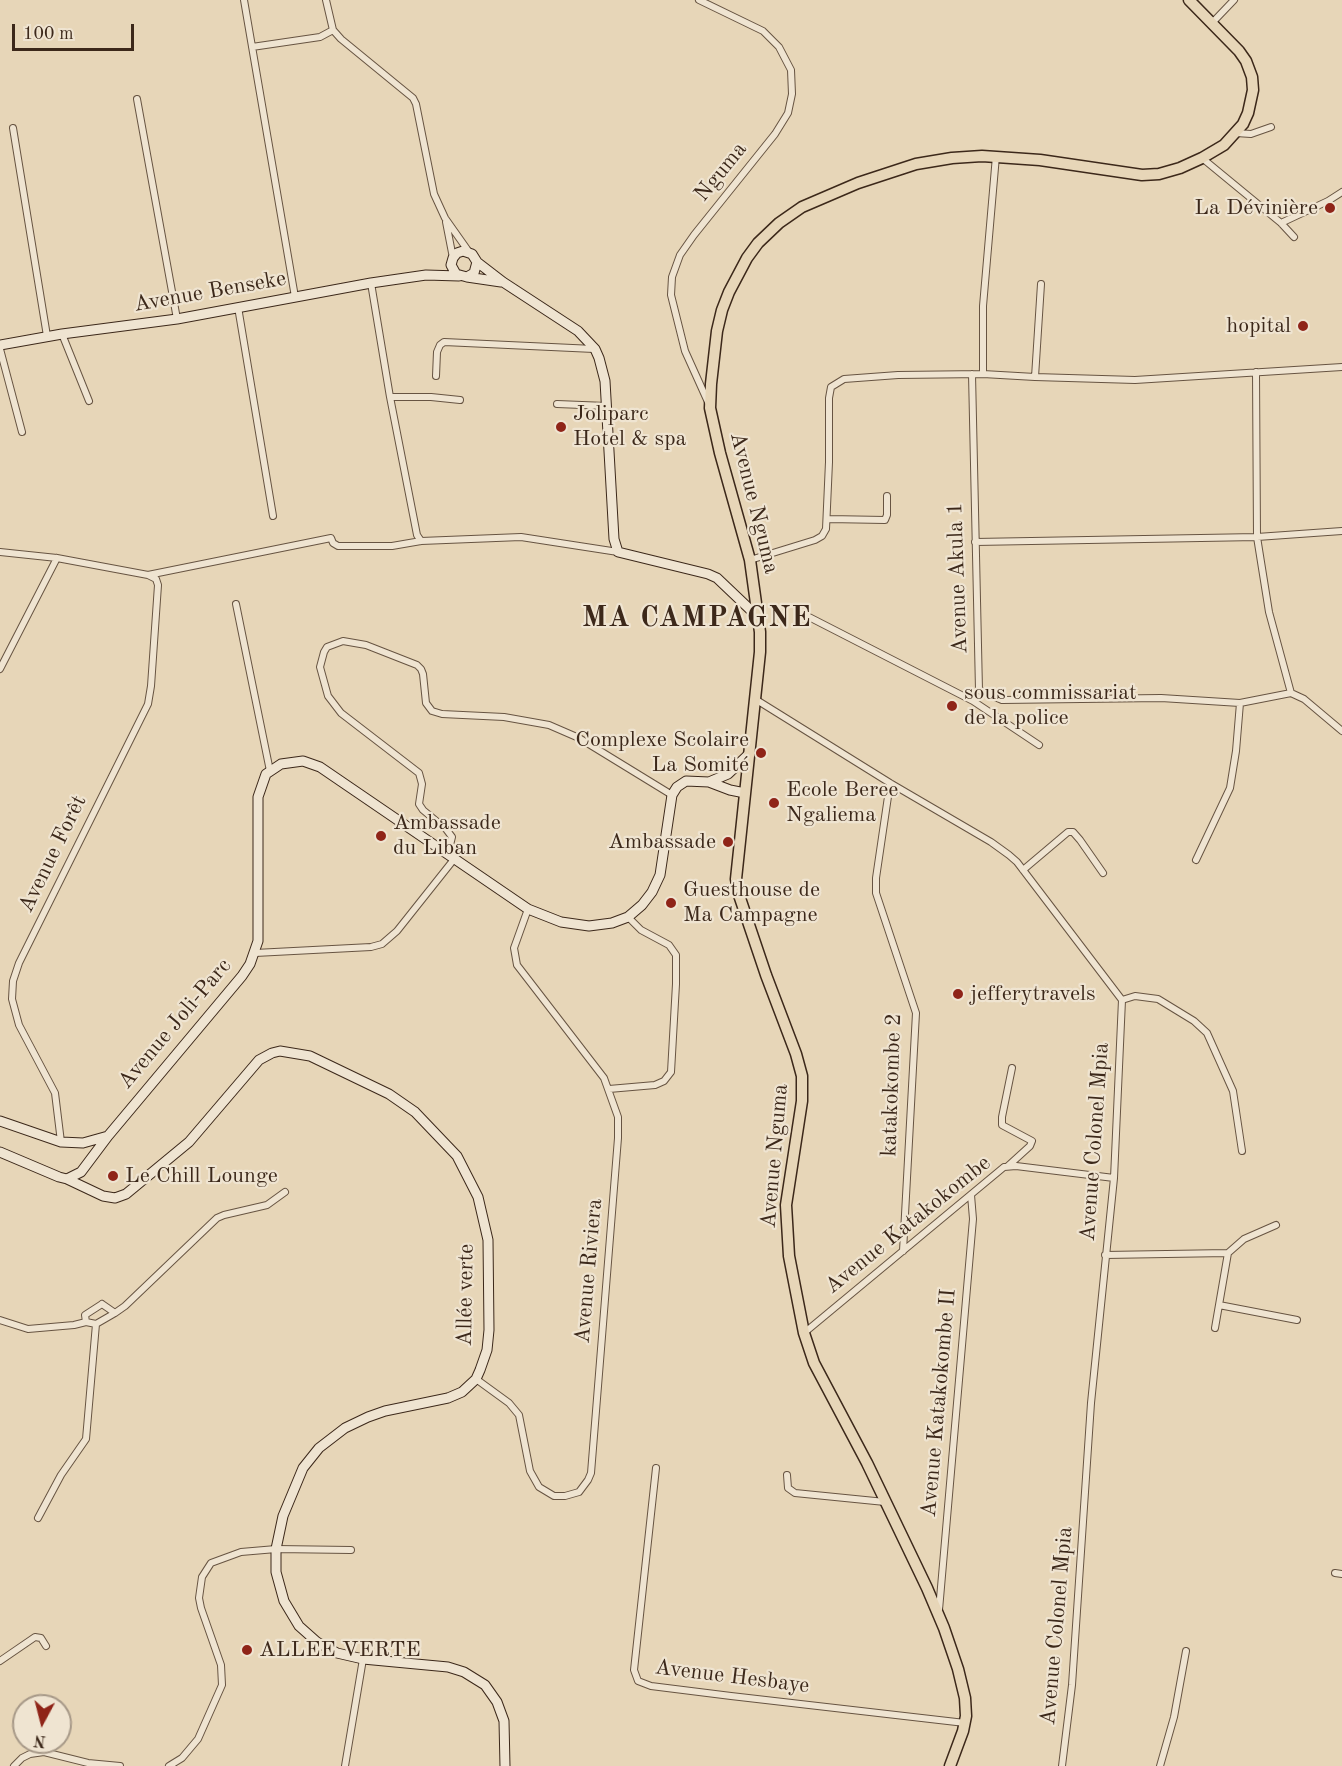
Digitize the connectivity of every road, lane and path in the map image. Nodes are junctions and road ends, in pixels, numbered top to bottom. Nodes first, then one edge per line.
1 (244, 0) edge
2 (326, 0) edge
3 (699, 0) edge
4 (1189, 0) edge
5 (1234, 0) edge
6 (1212, 23) junction
7 (333, 30) junction
8 (252, 47) junction
9 (137, 99) dead end
10 (1271, 127) dead end
11 (12, 128) dead end
12 (1236, 133) junction
13 (996, 156) junction
14 (1202, 158) junction
15 (1342, 192) edge
16 (445, 218) junction
17 (1281, 223) junction
18 (1294, 237) dead end
19 (469, 252) junction
20 (452, 261) junction
21 (477, 262) junction
22 (426, 276) junction
23 (463, 277) junction
24 (503, 282) junction
25 (371, 283) junction
26 (1041, 284) dead end
27 (295, 297) junction
28 (238, 307) junction
29 (177, 319) junction
30 (63, 334) junction
31 (47, 336) junction
32 (0, 345) edge
33 (595, 349) junction
34 (0, 350) edge
35 (1342, 367) edge
36 (1256, 372) junction
37 (972, 374) junction
38 (983, 374) junction
39 (436, 376) dead end
40 (1035, 377) junction
41 (390, 397) junction
42 (460, 400) dead end
43 (89, 401) dead end
44 (557, 404) dead end
45 (607, 406) junction
46 (710, 408) junction
47 (22, 432) dead end
48 (887, 496) dead end
49 (273, 516) dead end
50 (828, 519) junction
51 (1342, 531) edge
52 (1257, 537) junction
53 (421, 541) junction
54 (975, 542) junction
55 (0, 552) edge
56 (618, 552) junction
57 (57, 558) junction
58 (750, 560) junction
59 (148, 575) junction
60 (236, 604) dead end
61 (807, 616) dead end
62 (759, 618) junction
63 (0, 669) edge
64 (979, 690) junction
65 (1291, 693) junction
66 (755, 699) junction
67 (973, 702) junction
68 (1240, 703) junction
69 (1342, 730) edge
70 (1039, 745) dead end
71 (749, 754) junction
72 (270, 771) junction
73 (709, 782) junction
74 (890, 783) junction
75 (745, 793) junction
76 (672, 795) junction
77 (445, 851) junction
78 (455, 858) junction
79 (1196, 860) dead end
80 (1023, 870) junction
81 (1104, 873) dead end
82 (528, 909) junction
83 (628, 917) junction
84 (255, 953) junction
85 (1122, 1000) junction
86 (1012, 1068) dead end
87 (609, 1089) junction
88 (0, 1121) edge
89 (108, 1136) junction
90 (61, 1142) junction
91 (1242, 1151) dead end
92 (0, 1152) edge
93 (1008, 1166) junction
94 (1114, 1178) junction
95 (67, 1179) junction
96 (285, 1192) dead end
97 (971, 1195) junction
98 (1276, 1224) dead end
99 (903, 1251) junction
100 (1228, 1253) junction
101 (1105, 1255) junction
102 (1219, 1305) junction
103 (115, 1313) junction
104 (0, 1320) edge
105 (1296, 1320) dead end
106 (86, 1322) junction
107 (96, 1324) junction
108 (1215, 1328) dead end
109 (804, 1333) junction
110 (476, 1379) junction
111 (656, 1468) dead end
112 (787, 1475) dead end
113 (885, 1502) junction
114 (38, 1518) dead end
115 (276, 1550) junction
116 (351, 1550) dead end
117 (939, 1615) junction
118 (46, 1646) dead end
119 (1186, 1651) dead end
120 (363, 1659) junction
121 (0, 1661) edge
122 (965, 1723) junction
123 (14, 1766) edge
124 (120, 1766) edge
125 (169, 1766) edge
126 (345, 1766) edge
127 (505, 1766) edge
128 (950, 1766) edge
129 (1062, 1766) edge
130 (1160, 1766) edge

1 - 8 street
2 - 7 street
3 - 46 street, Nguma
4 - 6 main road, Avenue Nguma
5 - 6 street
6 - 12 main road, Avenue Nguma
7 - 8 street
7 - 16 street
8 - 27 street
9 - 29 street
10 - 12 street
11 - 31 street
12 - 14 main road, Avenue Nguma
13 - 14 main road, Avenue Nguma
13 - 38 street
13 - 46 main road, Avenue Nguma
14 - 17 street
15 - 17 street
16 - 19 street
16 - 20 street
17 - 18 street
19 - 20 street
19 - 21 street
20 - 22 street
20 - 23 street
21 - 23 street
21 - 24 street
22 - 23 street
22 - 25 street, Avenue Benseke
23 - 24 street
24 - 33 street
25 - 27 street, Avenue Benseke
25 - 41 street
26 - 40 street
27 - 28 street, Avenue Benseke
28 - 29 street, Avenue Benseke
28 - 49 street
29 - 30 street, Avenue Benseke
30 - 31 street, Avenue Benseke
30 - 43 street
31 - 32 street, Avenue Benseke
33 - 39 street
33 - 45 street
34 - 47 street
35 - 36 street
36 - 40 street
36 - 52 street
37 - 38 street
37 - 50 street
37 - 54 street, Avenue Akula 1
38 - 40 street
41 - 42 street
41 - 53 street
44 - 45 street
45 - 56 street
46 - 58 main road, Avenue Nguma
48 - 50 street
50 - 58 street
51 - 52 street
52 - 54 street
52 - 65 street
53 - 56 street
53 - 59 street
54 - 64 street, Avenue Akula 1
55 - 57 street
56 - 62 street
57 - 59 street
57 - 63 street
58 - 62 main road, Avenue Nguma
59 - 90 street, Avenue Forêt
60 - 72 street
61 - 67 street
62 - 66 main road, Avenue Nguma
64 - 67 street
64 - 68 street
65 - 68 street
65 - 69 street
66 - 71 main road, Avenue Nguma
66 - 74 street
67 - 70 street
68 - 79 street
71 - 73 street
71 - 75 main road, Avenue Nguma
72 - 77 street
72 - 84 street, Avenue Joli-Parc
73 - 75 street
73 - 76 street
74 - 80 street
74 - 99 street, katakokombe 2
75 - 109 main road, Avenue Nguma
76 - 77 street
76 - 83 street
77 - 78 street
78 - 82 street
78 - 84 street
80 - 81 street
80 - 85 street
82 - 83 street
82 - 87 street, Avenue Riviera
83 - 87 street
84 - 89 street, Avenue Joli-Parc
85 - 91 street
85 - 94 street, Avenue Colonel Mpia
86 - 93 street
87 - 110 street, Avenue Riviera
88 - 90 street
89 - 90 street
89 - 95 street, Avenue Joli-Parc
92 - 95 street, Allée verte
93 - 94 street, Avenue Katakokombe
93 - 97 street, Avenue Katakokombe
94 - 101 street, Avenue Colonel Mpia
95 - 110 street, Allée verte
96 - 103 street
97 - 99 street, Avenue Katakokombe
97 - 117 street, Avenue Katakokombe II
98 - 100 street
99 - 109 street, Avenue Katakokombe
100 - 101 street
100 - 102 street
101 - 129 street, Avenue Colonel Mpia
102 - 105 street
102 - 108 street
103 - 106 street
103 - 107 street
104 - 106 street
106 - 107 street
107 - 114 street
109 - 113 main road, Avenue Nguma
110 - 115 street, Allée verte
111 - 122 street, Avenue Hesbaye
112 - 113 street
113 - 117 main road, Avenue Nguma
115 - 116 street
115 - 120 street, Allée verte
115 - 125 street
117 - 122 main road, Avenue Nguma
118 - 121 street
119 - 130 street
120 - 126 street
120 - 127 street, Allée verte
122 - 128 main road, Avenue Nguma
123 - 124 street

